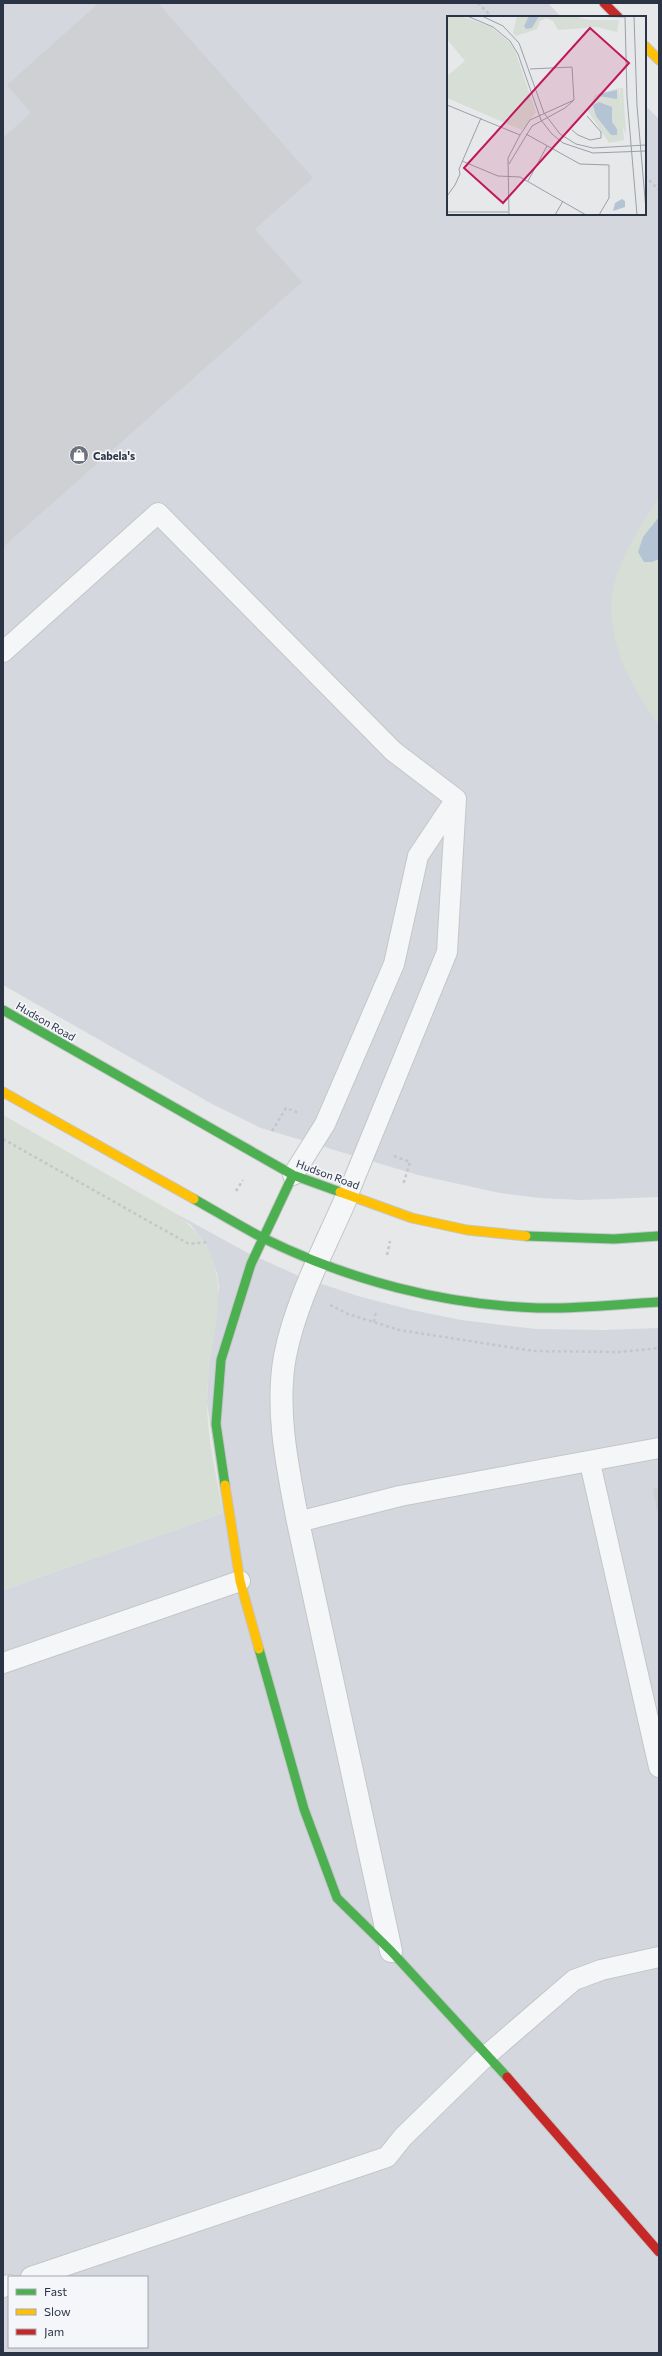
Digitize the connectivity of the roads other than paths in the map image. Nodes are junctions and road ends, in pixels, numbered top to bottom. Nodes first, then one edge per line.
1 (604, 3) edge
2 (617, 16) edge
3 (646, 47) edge
4 (659, 60) edge
5 (3, 652) edge
6 (456, 799) junction
7 (3, 1010) edge
8 (3, 1092) edge
9 (293, 1175) junction
10 (348, 1194) junction
11 (659, 1236) edge
12 (263, 1238) junction
13 (318, 1262) junction
14 (659, 1302) edge
15 (659, 1448) edge
16 (590, 1462) junction
17 (298, 1522) junction
18 (240, 1581) junction
19 (3, 1663) edge
20 (659, 1767) edge
21 (392, 1951) junction
22 (659, 1957) edge
23 (487, 2055) junction
24 (659, 2252) edge
25 (34, 2276) edge

1 - 2 street
3 - 4 street
5 - 6 lane
6 - 9 lane
6 - 10 lane
7 - 9 street, Hudson Road
8 - 12 street
9 - 10 street, Hudson Road
9 - 12 street
10 - 11 street, Hudson Road
10 - 13 street
12 - 13 street
12 - 18 street
13 - 14 street
13 - 17 street
15 - 16 lane
16 - 17 lane
16 - 20 lane
17 - 21 street
18 - 19 lane
18 - 21 street
21 - 23 street
22 - 23 lane
23 - 24 street
23 - 25 lane

